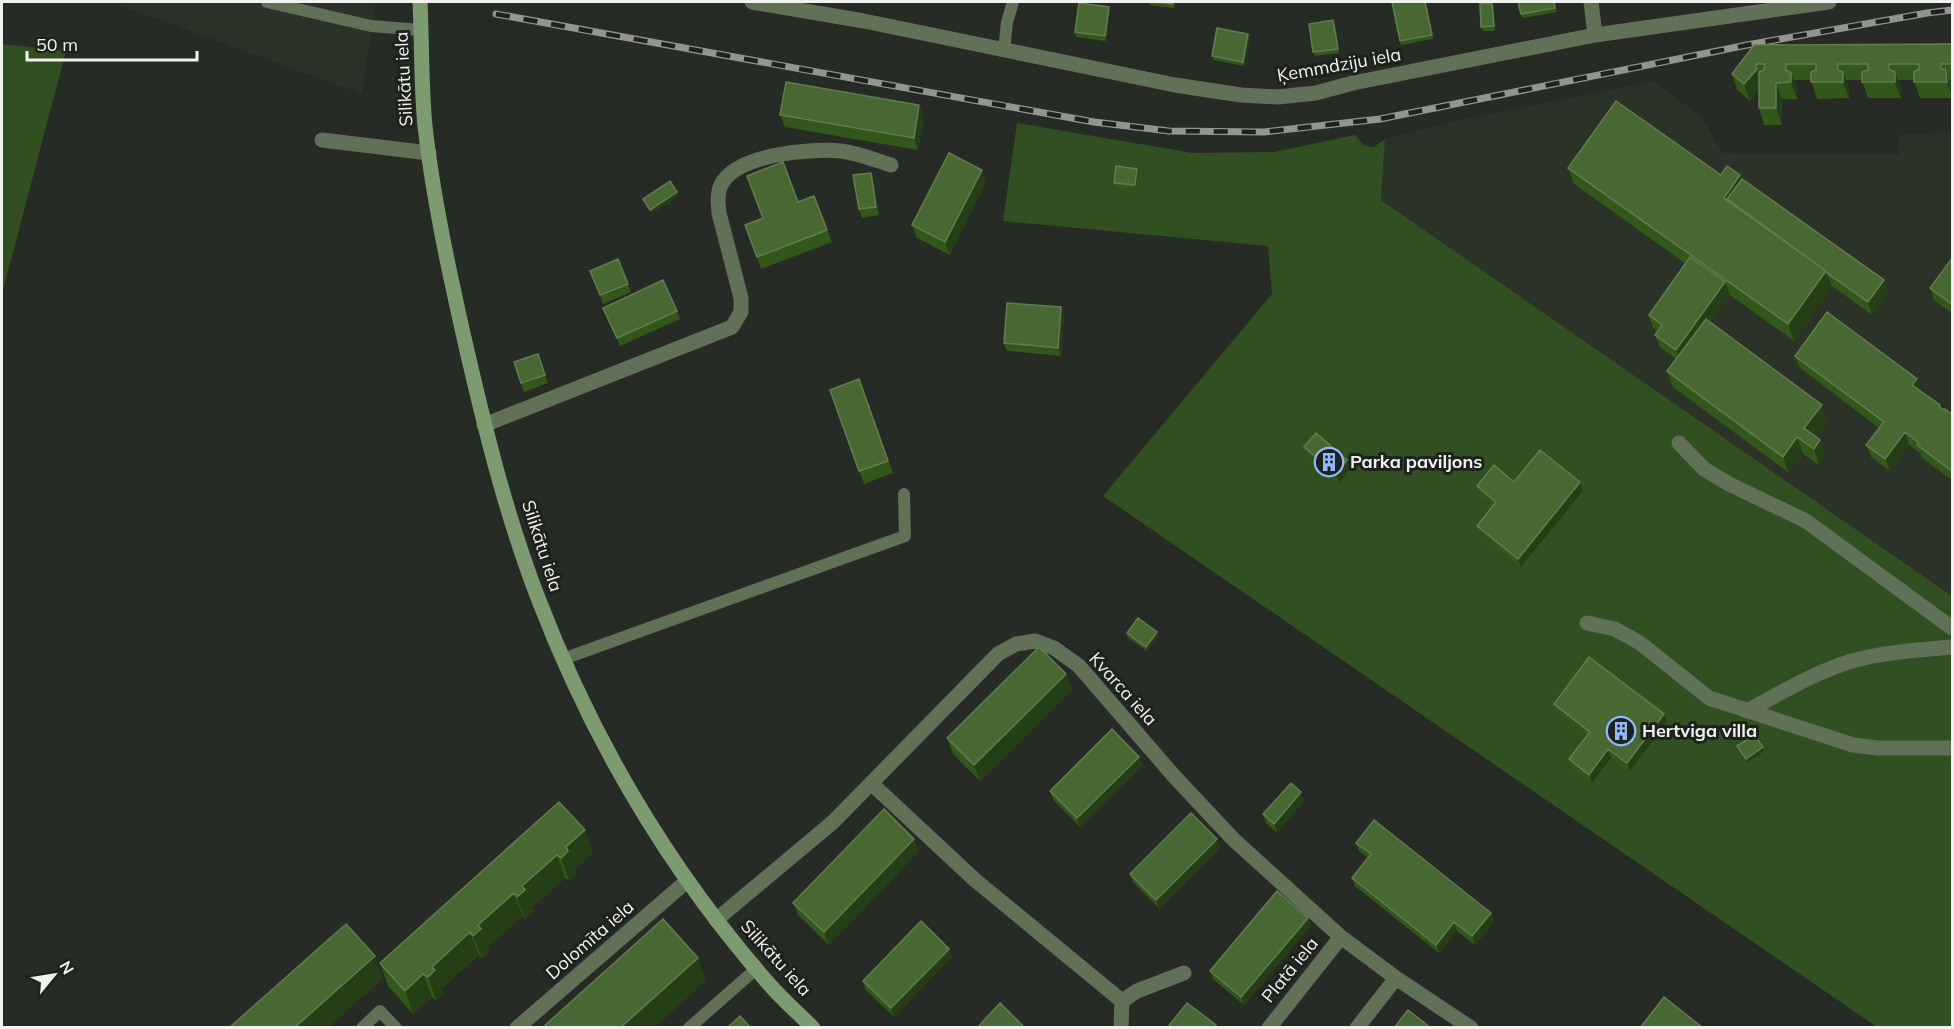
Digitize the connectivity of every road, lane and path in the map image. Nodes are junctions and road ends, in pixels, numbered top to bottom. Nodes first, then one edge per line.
1 (267, 2) edge
2 (420, 2) edge
3 (752, 2) edge
4 (1013, 2) edge
5 (1591, 2) edge
6 (1829, 2) edge
7 (421, 30) junction
8 (1595, 35) junction
9 (1004, 51) junction
10 (322, 140) dead end
11 (429, 153) junction
12 (891, 165) dead end
13 (484, 425) junction
14 (1679, 443) dead end
15 (904, 494) dead end
16 (1587, 623) dead end
17 (1953, 628) edge
18 (1953, 647) edge
19 (563, 659) junction
20 (1747, 711) junction
21 (1953, 748) edge
22 (872, 784) junction
23 (687, 881) junction
24 (716, 920) junction
25 (1341, 937) junction
26 (756, 969) junction
27 (1184, 973) dead end
28 (1396, 978) junction
29 (1122, 1001) junction
30 (362, 1028) edge
31 (396, 1028) edge
32 (517, 1028) edge
33 (689, 1028) edge
34 (813, 1028) edge
35 (1121, 1028) edge
36 (1269, 1028) edge
37 (1357, 1028) edge
38 (1471, 1028) edge

1 - 7 lane
2 - 7 main road, Silikātu iela
3 - 9 street, Ķemmdziju iela
4 - 9 lane
5 - 8 street
6 - 8 street, Ķemmdziju iela
7 - 11 main road, Silikātu iela
8 - 9 street, Ķemmdziju iela
10 - 11 street
11 - 13 main road, Silikātu iela
12 - 13 street
13 - 19 main road, Silikātu iela
14 - 17 street
15 - 19 lane
16 - 20 street
18 - 20 street
19 - 23 main road, Silikātu iela
20 - 21 street
22 - 24 street, Kvarca iela
22 - 25 street, Kvarca iela
22 - 29 street
23 - 24 main road, Silikātu iela
23 - 32 street, Dolomīta iela
24 - 26 main road, Silikātu iela
25 - 28 street, Kvarca iela
25 - 36 street, Platā iela
26 - 33 lane
26 - 34 main road, Silikātu iela
27 - 29 street
28 - 37 street
28 - 38 street, Kvarca iela
29 - 35 street
30 - 31 lane

